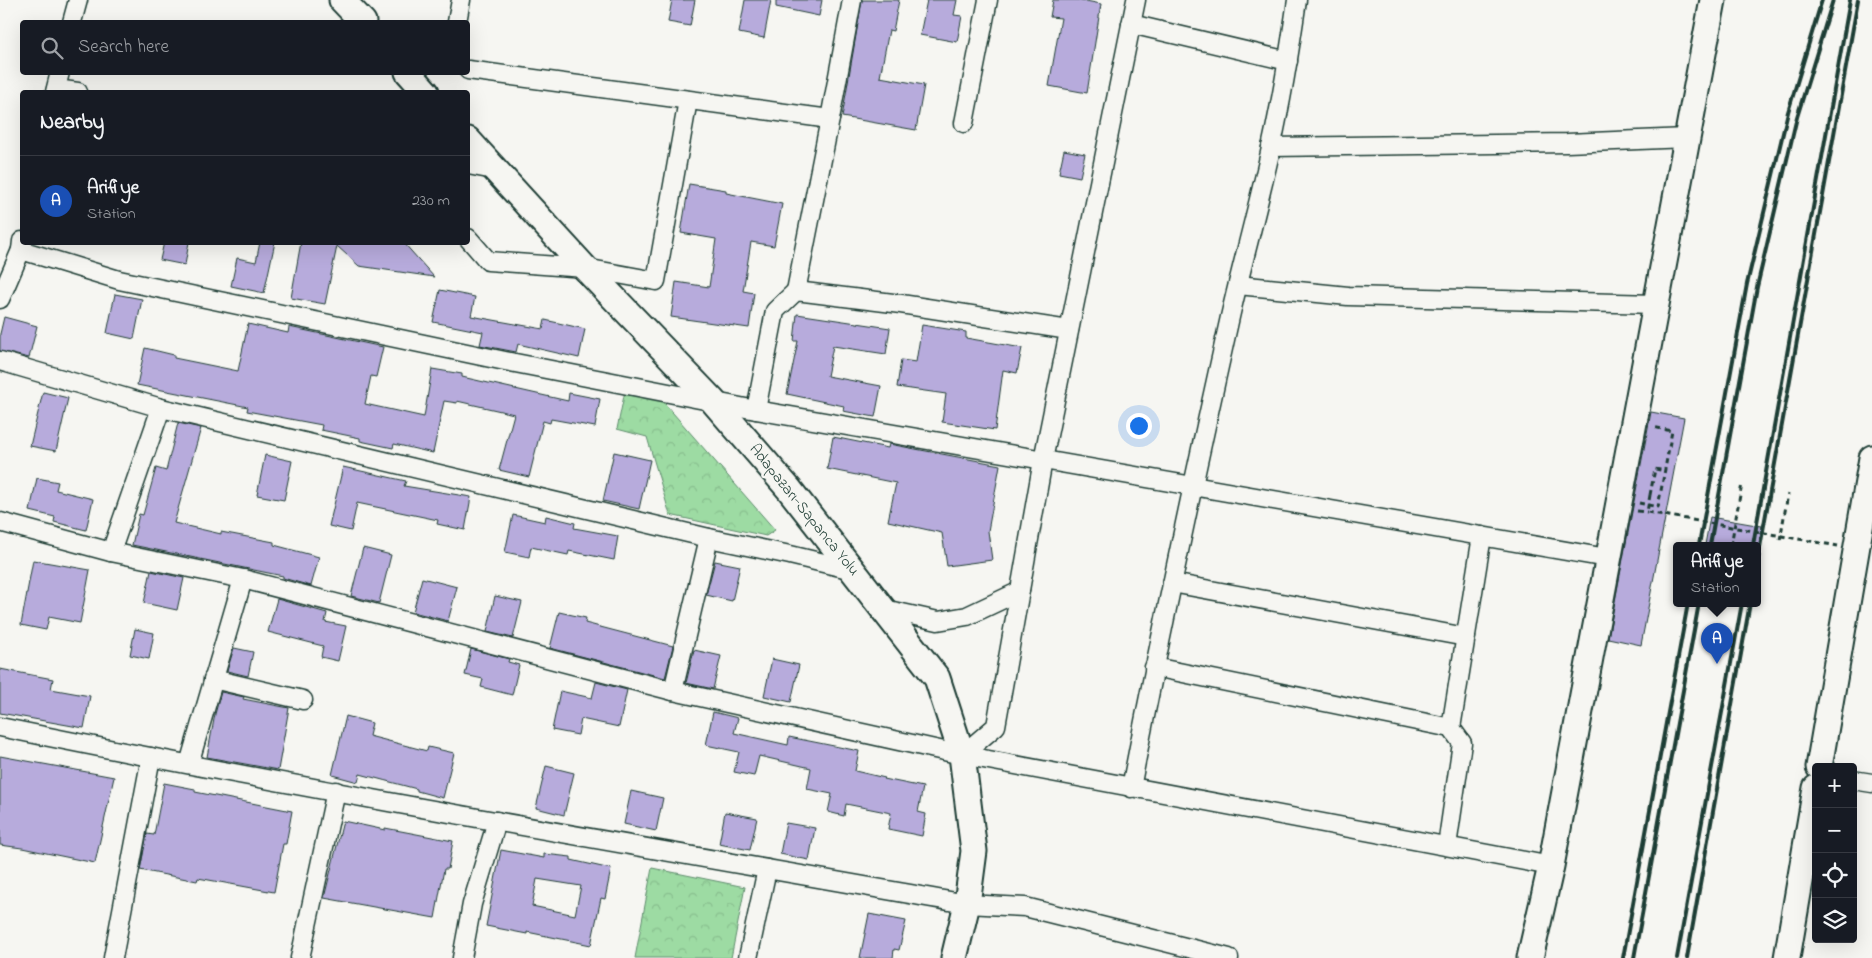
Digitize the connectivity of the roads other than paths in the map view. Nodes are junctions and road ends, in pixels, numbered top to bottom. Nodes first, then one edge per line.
1 (78, 0) edge
2 (342, 0) edge
3 (461, 0) edge
4 (852, 0) edge
5 (988, 0) edge
6 (1136, 0) edge
7 (1297, 0) edge
8 (1713, 0) edge
9 (73, 20) edge
10 (361, 20) edge
11 (457, 20) edge
12 (1131, 24) junction
13 (1288, 61) junction
14 (470, 70) edge
15 (411, 75) edge
16 (57, 85) edge
17 (72, 90) edge
18 (424, 90) edge
19 (688, 100) junction
20 (830, 119) junction
21 (964, 123) dead end
22 (1687, 138) junction
23 (470, 142) edge
24 (1271, 147) junction
25 (470, 164) edge
26 (494, 170) junction
27 (470, 240) edge
28 (22, 246) edge
29 (585, 268) junction
30 (1238, 285) junction
31 (796, 291) junction
32 (0, 299) edge
33 (1656, 304) junction
34 (1069, 330) junction
35 (0, 361) edge
36 (712, 400) junction
37 (161, 408) junction
38 (756, 410) junction
39 (1872, 458) edge
40 (1043, 460) junction
41 (1192, 487) junction
42 (0, 522) edge
43 (1482, 536) junction
44 (709, 538) junction
45 (1856, 546) edge
46 (111, 552) junction
47 (1608, 558) junction
48 (853, 570) junction
49 (244, 579) junction
50 (1172, 583) junction
51 (1020, 592) junction
52 (884, 609) junction
53 (1466, 637) junction
54 (1154, 667) junction
55 (213, 679) junction
56 (673, 691) junction
57 (303, 700) dead end
58 (0, 727) edge
59 (1451, 728) junction
60 (962, 755) junction
61 (151, 757) junction
62 (1820, 763) edge
63 (189, 764) junction
64 (1857, 781) edge
65 (1872, 783) edge
66 (1131, 788) junction
67 (336, 791) junction
68 (1813, 808) edge
69 (497, 821) junction
70 (1447, 846) junction
71 (1551, 866) junction
72 (767, 869) junction
73 (967, 904) junction
74 (113, 958) edge
75 (300, 958) edge
76 (462, 958) edge
77 (748, 958) edge
78 (954, 958) edge
79 (1229, 958) edge
80 (1530, 958) edge
81 (1787, 958) edge

1 - 9 street
2 - 10 street
3 - 11 street
4 - 20 street
5 - 21 street
6 - 12 street
7 - 13 street
8 - 22 street
12 - 13 street
12 - 34 street
13 - 24 street
14 - 19 street
15 - 18 street
16 - 17 street
19 - 20 street
19 - 29 street
20 - 31 street
22 - 24 street
22 - 33 street
23 - 26 street, Adapazarı-Sapanca Yolu
24 - 30 street
25 - 26 street
26 - 29 street, Adapazarı-Sapanca Yolu
27 - 29 street
28 - 32 street
28 - 36 street
29 - 36 street, Adapazarı-Sapanca Yolu
30 - 33 street
30 - 41 street
31 - 34 street
31 - 38 street
33 - 47 street
34 - 40 street
35 - 37 street
36 - 38 street
36 - 48 street, Adapazarı-Sapanca Yolu
37 - 44 street
37 - 46 street
38 - 40 street
39 - 45 street
40 - 41 street
40 - 51 street
41 - 43 street
41 - 50 street
42 - 46 street
43 - 47 street
43 - 53 street
44 - 48 street
44 - 56 street
45 - 62 street
46 - 49 street
47 - 71 street
48 - 52 street, Adapazarı-Sapanca Yolu
49 - 55 street
49 - 56 street
50 - 53 street
50 - 54 street
51 - 52 street
51 - 60 street
52 - 60 street, Adapazarı-Sapanca Yolu
53 - 59 street
54 - 59 street
54 - 66 street
55 - 57 street
55 - 63 street
56 - 60 street
58 - 61 street
59 - 70 street
60 - 66 street
60 - 73 street, Adapazarı-Sapanca Yolu
61 - 63 street
61 - 74 street
63 - 67 street
64 - 65 street
66 - 70 street
67 - 69 street
67 - 75 street
68 - 81 street
69 - 72 street
69 - 76 street
70 - 71 street
71 - 80 street
72 - 73 street
72 - 77 street
73 - 78 street, Adapazarı-Sapanca Yolu
73 - 79 street

